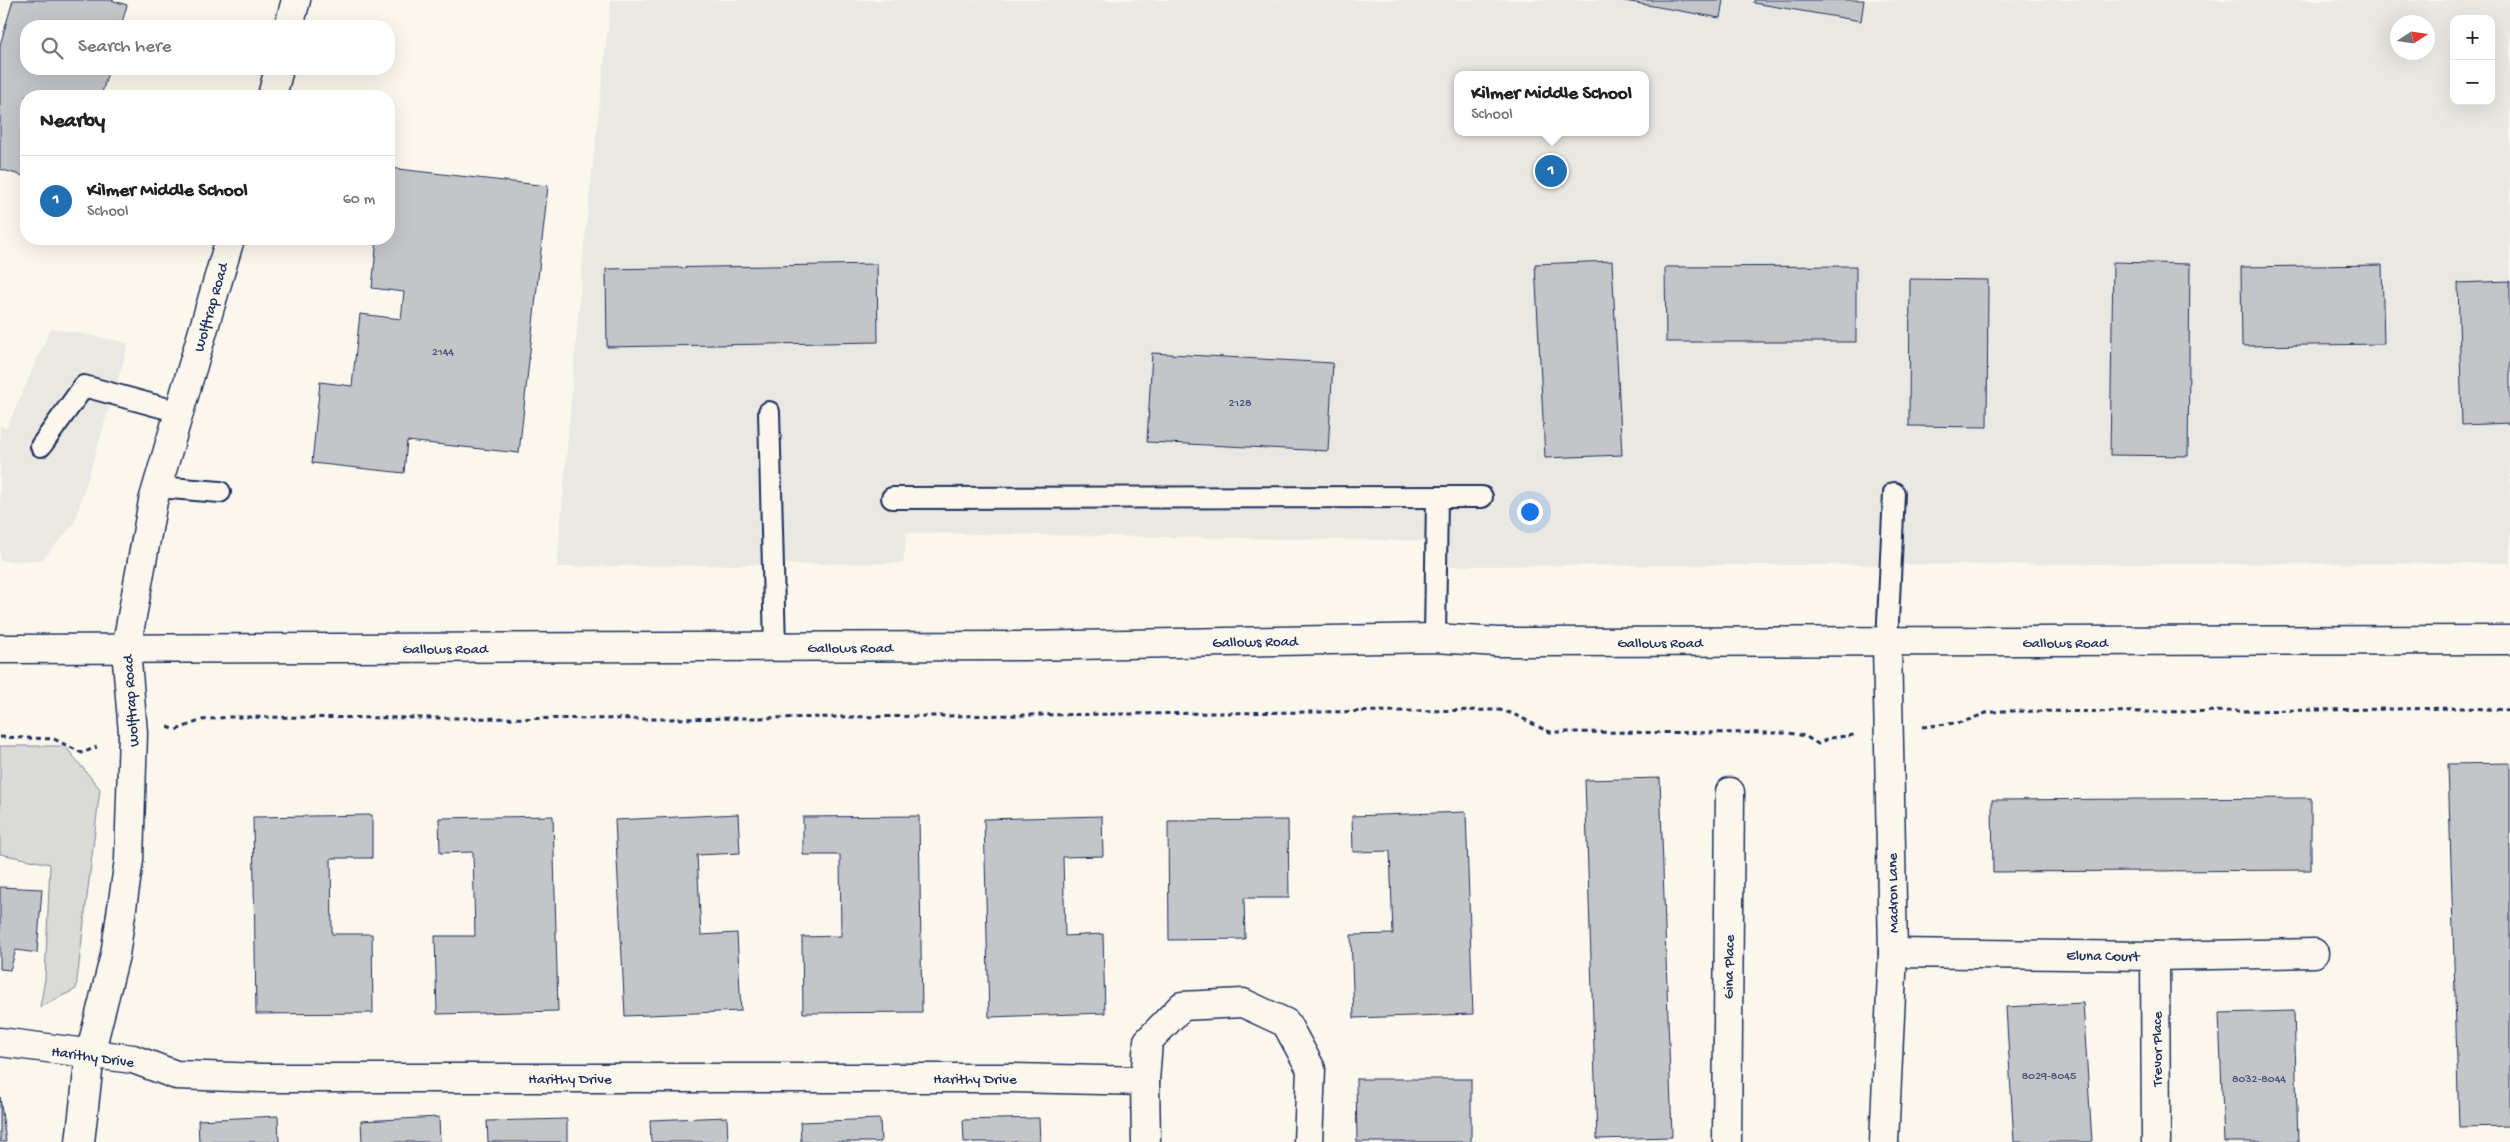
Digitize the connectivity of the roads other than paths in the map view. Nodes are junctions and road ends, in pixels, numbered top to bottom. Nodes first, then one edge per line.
1 (296, 0) edge
2 (291, 20) edge
3 (277, 75) edge
4 (274, 90) edge
5 (228, 245) edge
6 (179, 412) junction
7 (769, 412) dead end
8 (41, 446) dead end
9 (158, 487) junction
10 (220, 492) dead end
11 (1894, 493) dead end
12 (1482, 496) dead end
13 (1437, 497) junction
14 (892, 498) dead end
15 (1435, 638) junction
16 (2510, 640) edge
17 (1887, 643) junction
18 (775, 647) junction
19 (0, 649) edge
20 (126, 649) junction
21 (1730, 792) dead end
22 (2314, 953) dead end
23 (1893, 954) junction
24 (2155, 956) junction
25 (0, 1042) edge
26 (90, 1054) junction
27 (1145, 1081) junction
28 (80, 1142) edge
29 (1146, 1142) edge
30 (1308, 1142) edge
31 (1727, 1142) edge
32 (1884, 1142) edge
33 (2156, 1142) edge

1 - 2 street
3 - 4 street
5 - 6 street, Wolftrap Road
6 - 8 lane
6 - 9 street, Wolftrap Road
7 - 18 lane
9 - 10 lane
9 - 20 street, Wolftrap Road
11 - 17 lane
12 - 13 lane
13 - 14 lane
13 - 15 lane
15 - 17 street, Gallows Road
15 - 18 street, Gallows Road
16 - 17 street, Gallows Road
17 - 23 street, Madron Lane
18 - 20 street, Gallows Road
19 - 20 street, Gallows Road
20 - 26 street, Wolftrap Road
21 - 31 street, Gina Place
22 - 24 street, Eluna Court
23 - 24 street, Eluna Court
23 - 32 street, Madron Lane
24 - 33 street, Trevor Place
25 - 26 street, Harithy Drive
26 - 27 street, Harithy Drive
26 - 28 street, Wolftrap Road
27 - 29 street
27 - 30 street

